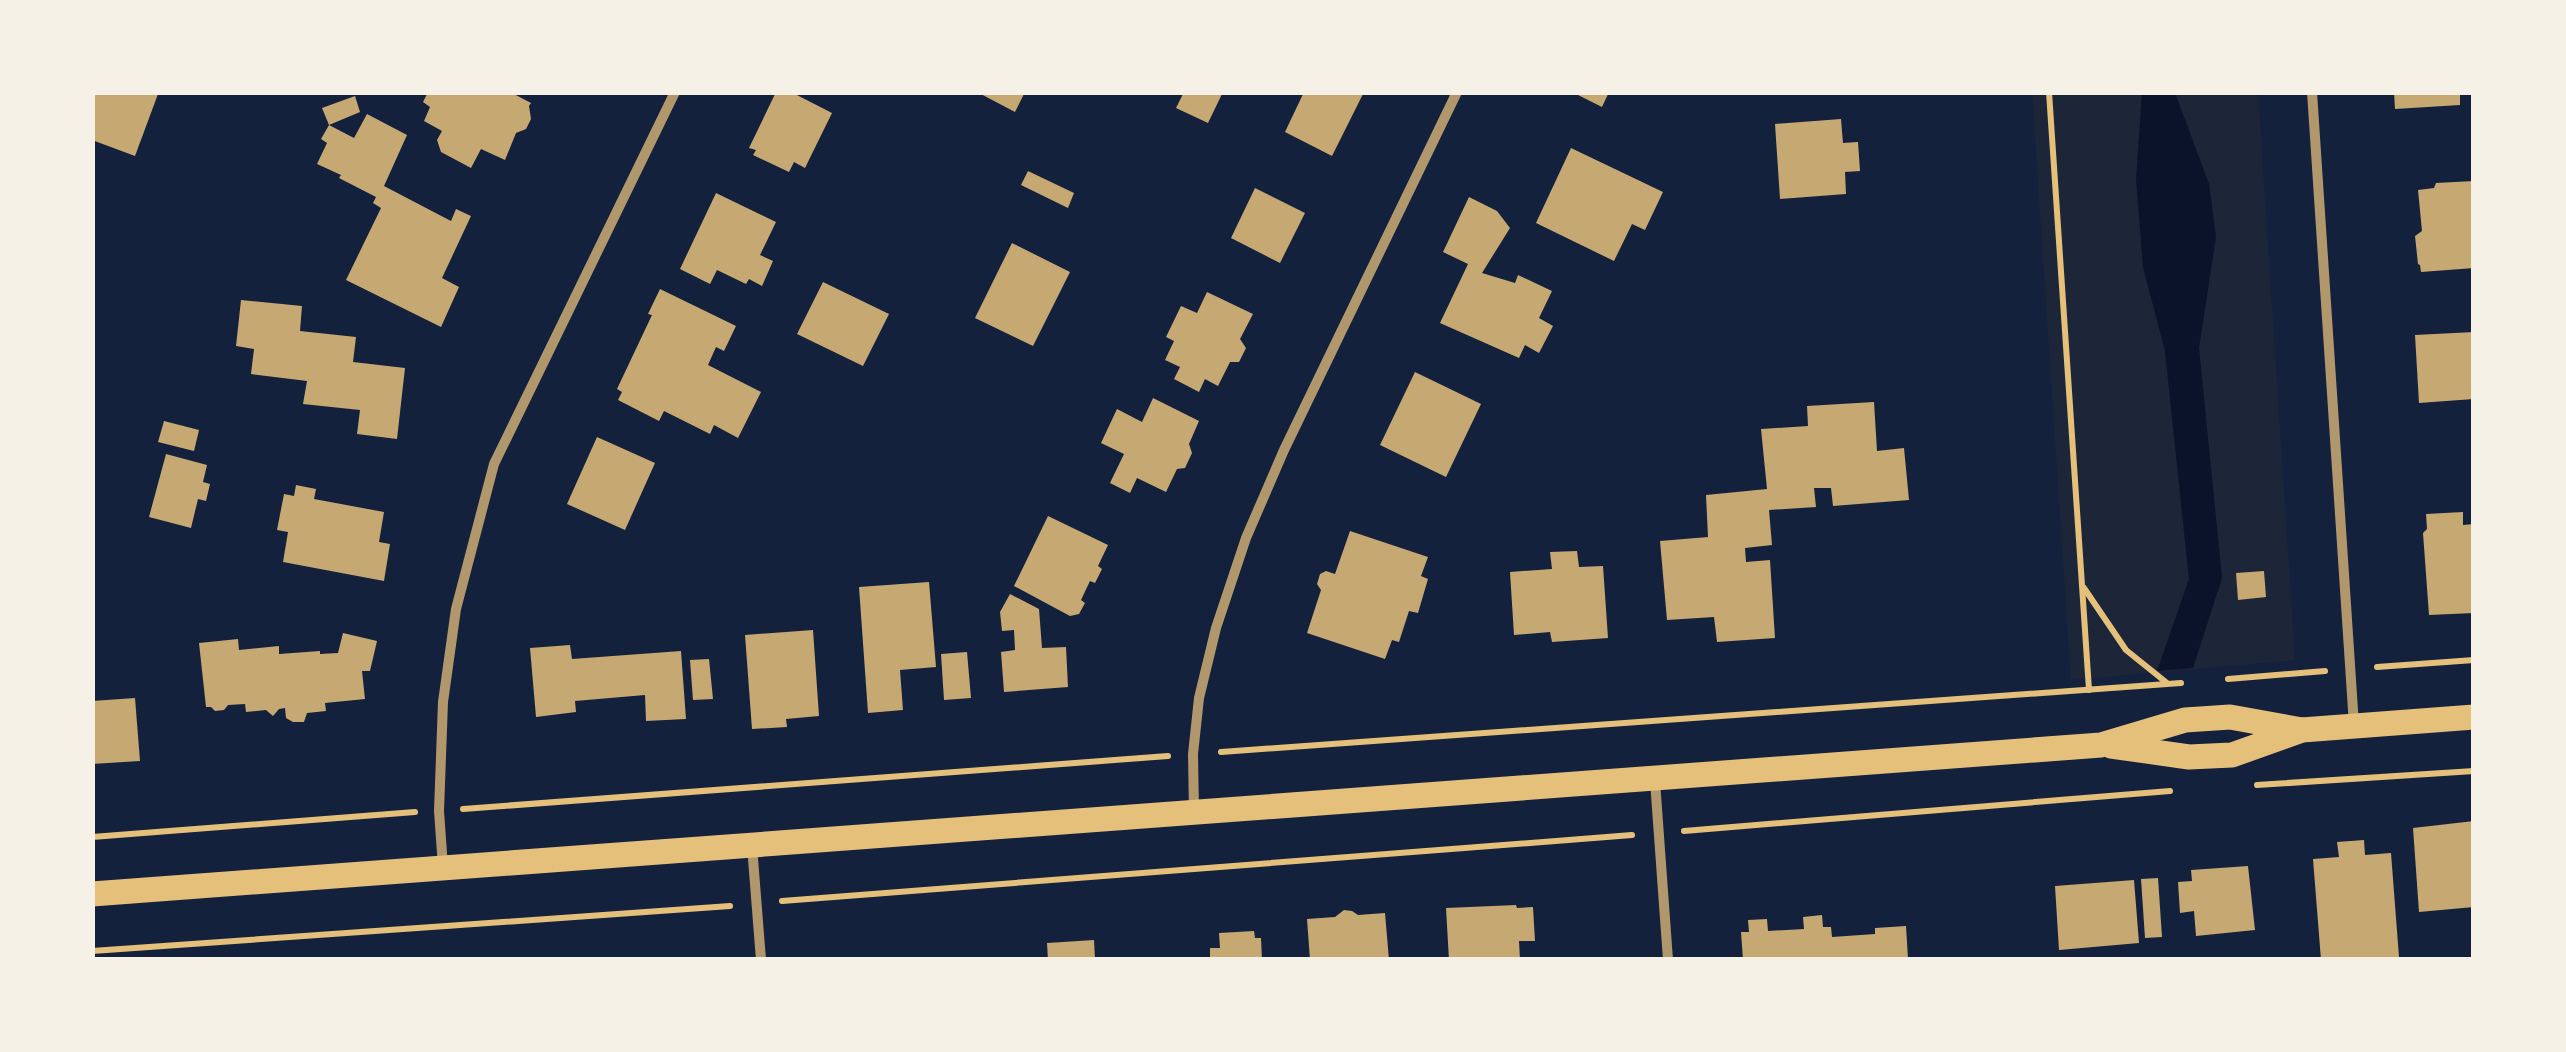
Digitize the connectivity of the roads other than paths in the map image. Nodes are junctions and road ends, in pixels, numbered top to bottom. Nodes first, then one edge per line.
1 (675, 92) edge
2 (1457, 92) edge
3 (2312, 92) edge
4 (2474, 717) edge
5 (2354, 726) junction
6 (2302, 730) junction
7 (2101, 745) junction
8 (1654, 777) junction
9 (1194, 812) junction
10 (752, 844) junction
11 (443, 867) junction
12 (92, 894) edge
13 (761, 960) edge
14 (1668, 960) edge

1 - 11 street
2 - 9 street
3 - 5 street
4 - 5 main road
5 - 6 main road
6 - 7 main road
6 - 7 main road
7 - 8 main road
8 - 9 main road
8 - 14 street
9 - 10 main road
10 - 11 main road
10 - 13 street
11 - 12 main road

